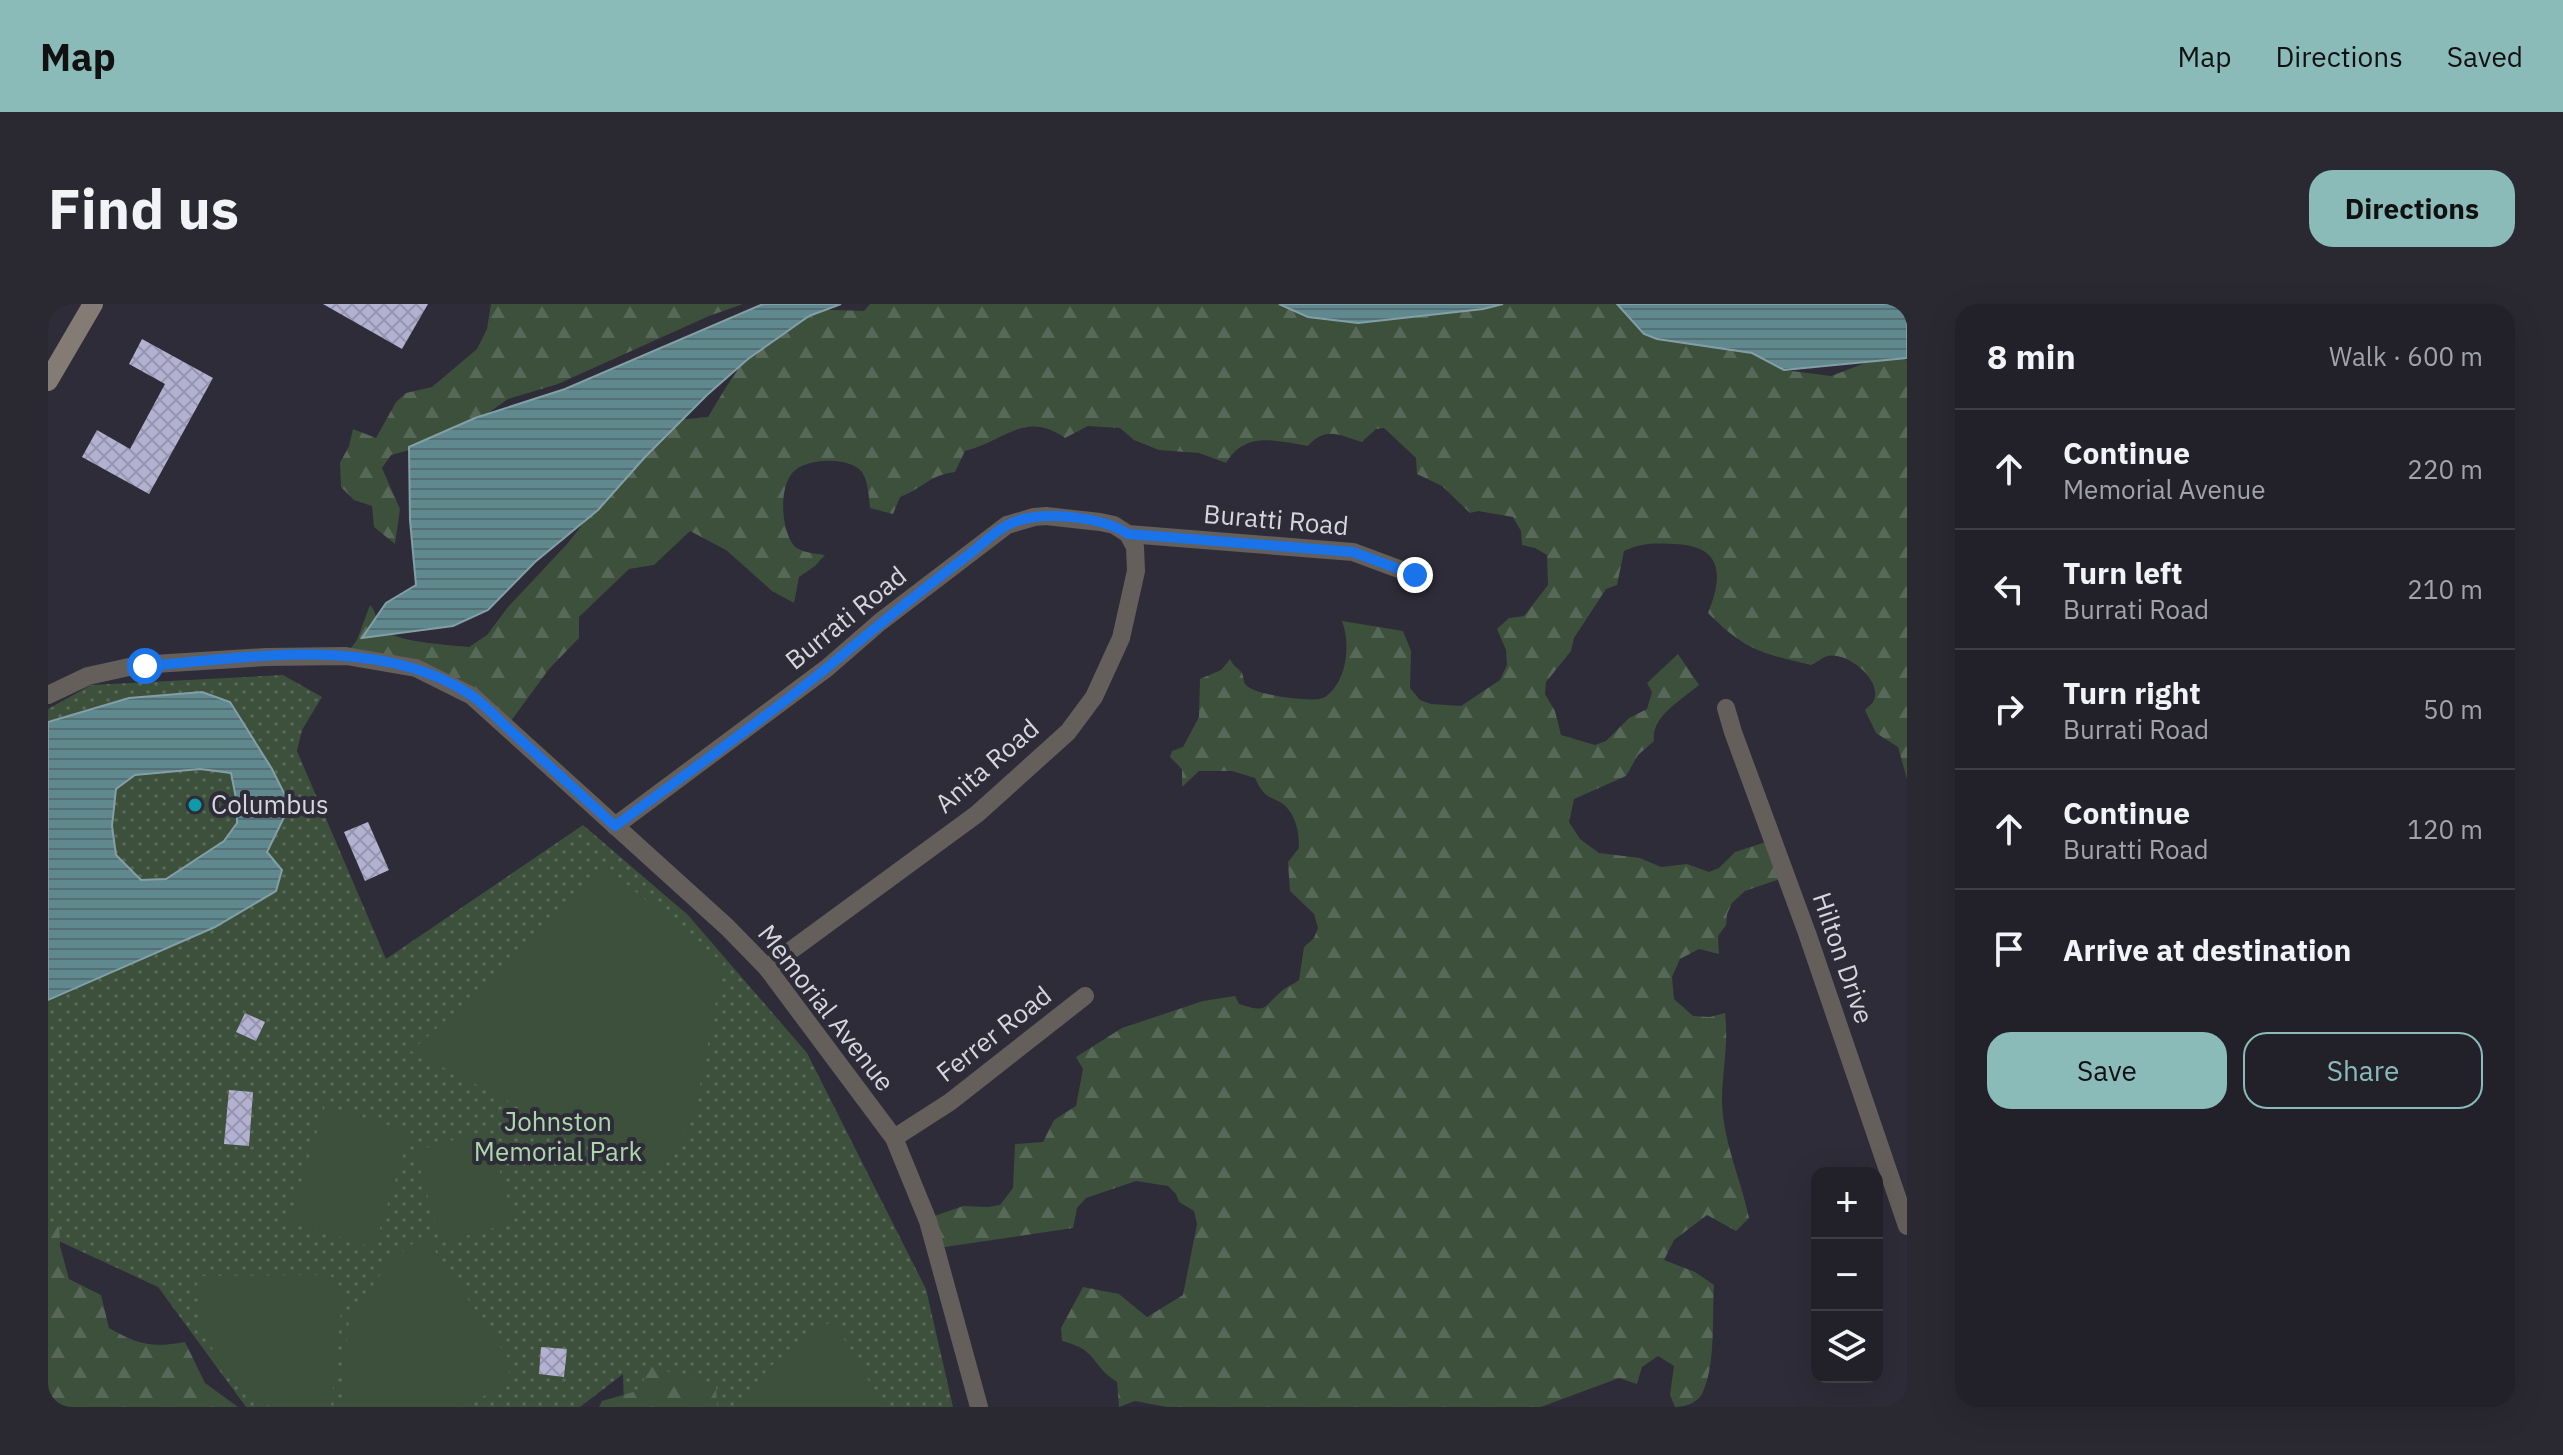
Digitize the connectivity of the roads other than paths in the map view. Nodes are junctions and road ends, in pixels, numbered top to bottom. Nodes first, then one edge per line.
1 (93, 304) edge
2 (48, 381) edge
3 (1128, 534) junction
4 (1415, 575) dead end
5 (48, 695) edge
6 (1726, 708) dead end
7 (615, 826) junction
8 (767, 968) junction
9 (1085, 996) dead end
10 (894, 1138) junction
11 (1907, 1226) edge
12 (979, 1407) edge

1 - 2 main road
3 - 4 street, Buratti Road
3 - 7 street, Burrati Road
3 - 8 street, Anita Road
5 - 7 street, Memorial Avenue
6 - 11 street, Hilton Drive
7 - 8 street, Memorial Avenue
8 - 10 street, Memorial Avenue
9 - 10 street, Ferrer Road
10 - 12 street, Memorial Avenue

